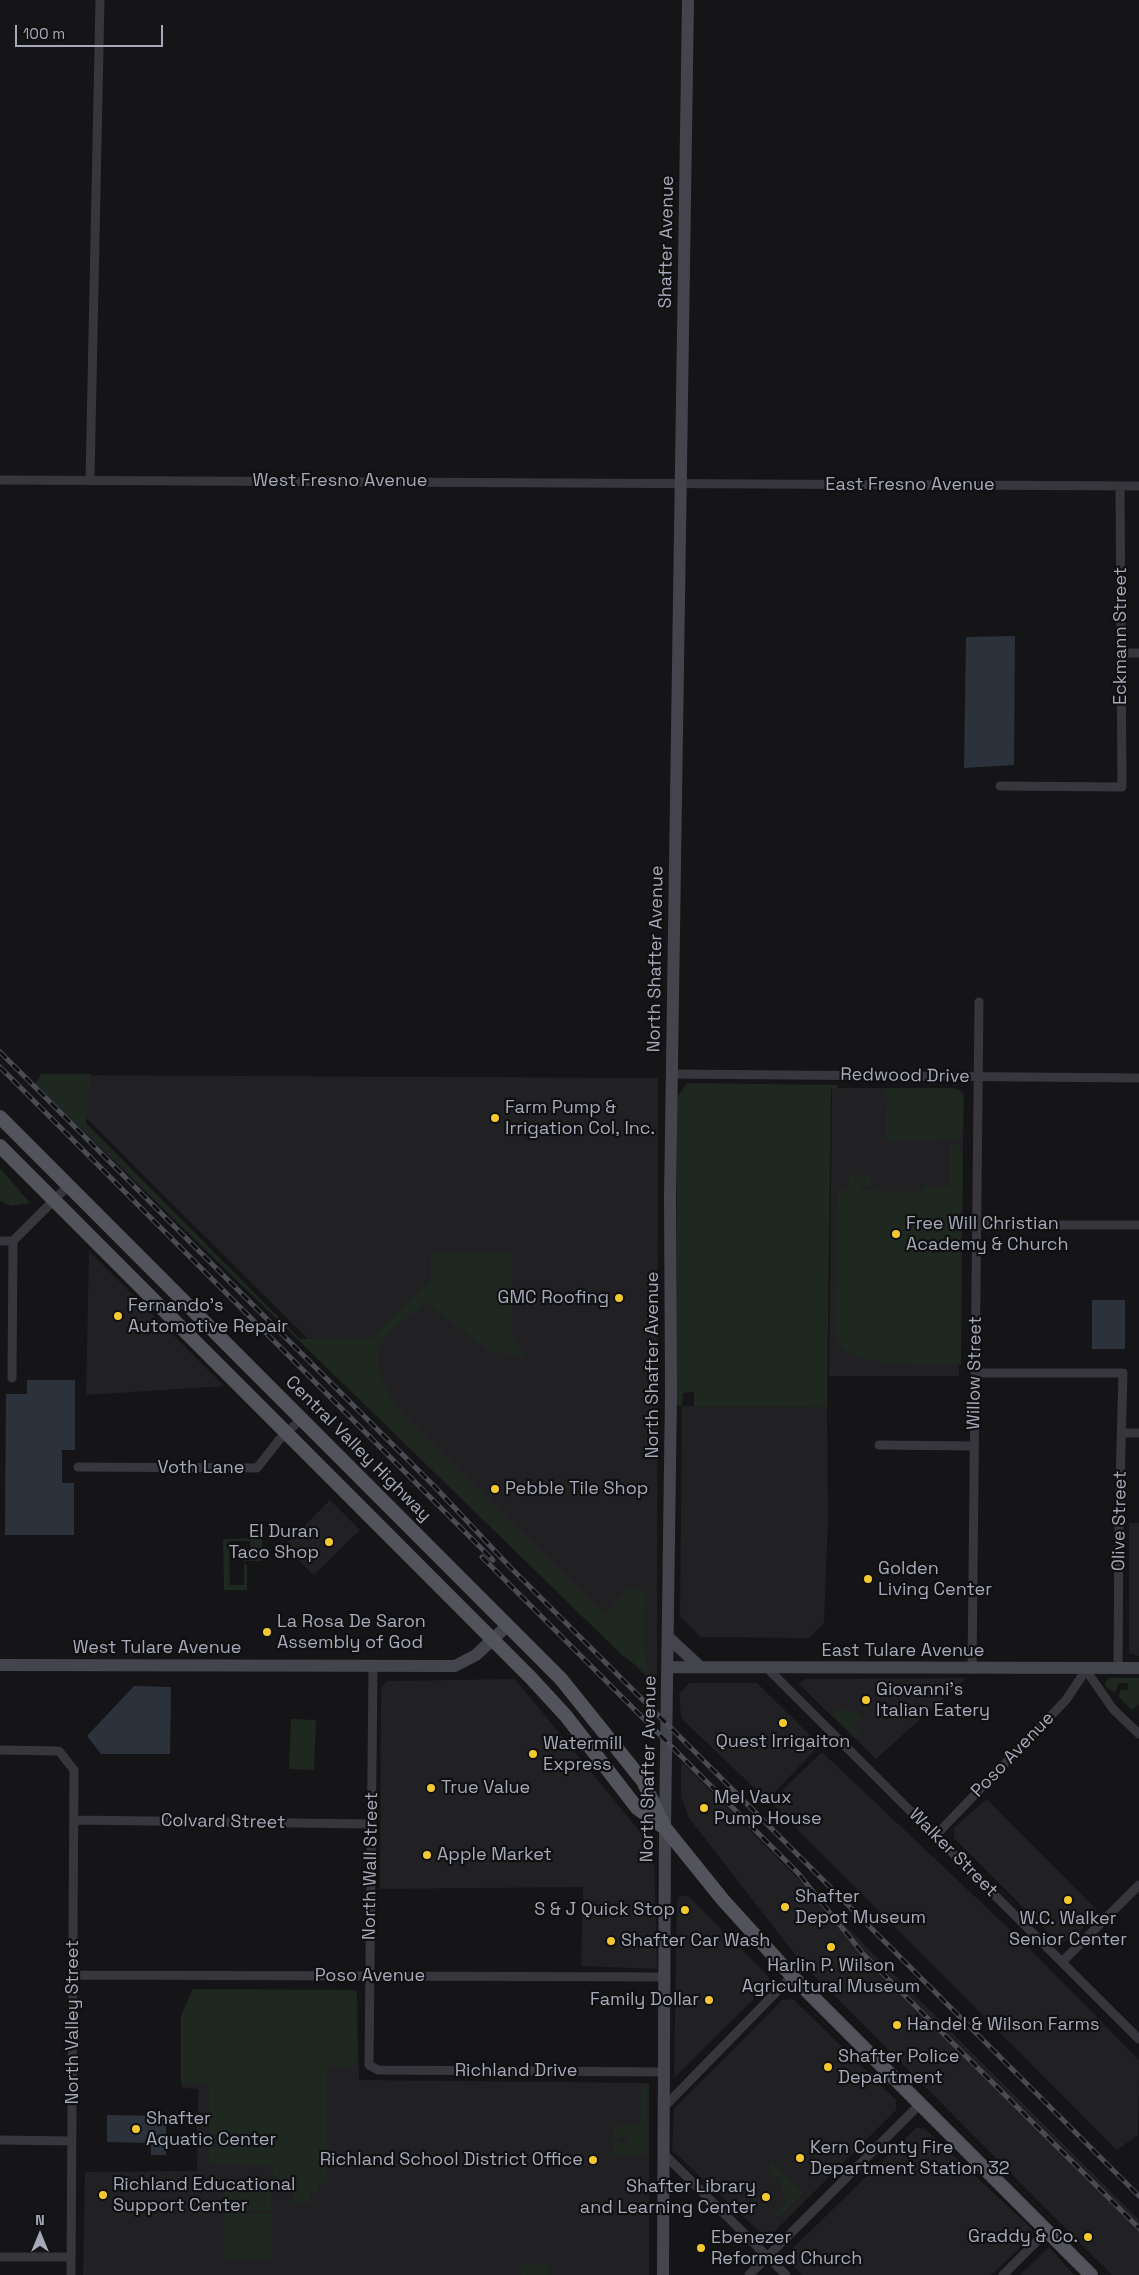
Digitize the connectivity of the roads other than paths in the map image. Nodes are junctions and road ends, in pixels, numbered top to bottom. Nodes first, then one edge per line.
1 (100, 0) edge
2 (688, 0) edge
3 (0, 480) edge
4 (90, 480) junction
5 (681, 484) junction
6 (1120, 486) junction
7 (1139, 486) edge
8 (1139, 653) edge
9 (1121, 654) junction
10 (1000, 786) dead end
11 (979, 1002) dead end
12 (672, 1074) junction
13 (978, 1077) junction
14 (1139, 1078) edge
15 (0, 1117) edge
16 (0, 1146) edge
17 (68, 1186) junction
18 (54, 1200) junction
19 (976, 1225) junction
20 (1139, 1225) edge
21 (0, 1241) edge
22 (13, 1241) junction
23 (975, 1373) junction
24 (12, 1378) dead end
25 (301, 1419) junction
26 (286, 1433) junction
27 (1122, 1433) junction
28 (1139, 1433) edge
29 (879, 1445) dead end
30 (974, 1446) junction
31 (78, 1467) dead end
32 (508, 1625) junction
33 (668, 1637) junction
34 (492, 1640) junction
35 (0, 1665) edge
36 (373, 1666) junction
37 (667, 1667) junction
38 (700, 1667) junction
39 (767, 1668) junction
40 (972, 1668) junction
41 (1118, 1668) junction
42 (1139, 1668) edge
43 (1086, 1670) junction
44 (1139, 1734) edge
45 (0, 1750) edge
46 (74, 1820) junction
47 (371, 1824) junction
48 (665, 1828) junction
49 (935, 1836) junction
50 (1139, 1885) edge
51 (1062, 1962) junction
52 (74, 1974) junction
53 (370, 1976) junction
54 (792, 1976) junction
55 (666, 1977) junction
56 (1139, 2039) edge
57 (369, 2065) joint
58 (665, 2072) junction
59 (920, 2104) junction
60 (665, 2106) junction
61 (0, 2140) edge
62 (72, 2141) junction
63 (664, 2154) junction
64 (1047, 2231) junction
65 (0, 2257) edge
66 (71, 2257) junction
67 (768, 2257) junction
68 (71, 2275) edge
69 (663, 2275) edge
70 (749, 2275) edge
71 (786, 2275) edge
72 (1003, 2275) edge
73 (1091, 2275) edge

1 - 4 street
2 - 5 main road, Shafter Avenue
3 - 4 street, West Fresno Avenue
4 - 5 street, West Fresno Avenue
5 - 6 street, East Fresno Avenue
5 - 12 main road, North Shafter Avenue
6 - 7 street, East Fresno Avenue
6 - 9 street, Eckmann Street
8 - 9 street
9 - 10 street, Eckmann Street
11 - 13 street, Willow Street
12 - 13 street, Redwood Drive
12 - 33 main road, North Shafter Avenue
13 - 14 street, Redwood Drive
13 - 19 street, Willow Street
15 - 17 main road, Central Valley Highway
16 - 18 main road, Central Valley Highway
17 - 18 street
17 - 25 main road, Central Valley Highway
18 - 22 street
18 - 26 main road, Central Valley Highway
19 - 20 street
19 - 23 street, Willow Street
21 - 22 street
22 - 24 street
23 - 27 street, Olive Street
23 - 30 street, Willow Street
25 - 26 street, Voth Lane
25 - 32 main road, Central Valley Highway
26 - 31 street, Voth Lane
26 - 34 main road, Central Valley Highway
27 - 28 street
27 - 41 street, Olive Street
29 - 30 street
30 - 40 street, Willow Street
32 - 34 main road, West Tulare Avenue
32 - 48 main road, Central Valley Highway
33 - 37 main road, North Shafter Avenue
33 - 38 main road
34 - 36 main road, West Tulare Avenue
34 - 48 main road, Central Valley Highway
35 - 36 main road, West Tulare Avenue
36 - 47 street, North Wall Street
37 - 38 main road, East Tulare Avenue
37 - 48 main road, North Shafter Avenue
38 - 39 main road, East Tulare Avenue
39 - 40 main road, East Tulare Avenue
39 - 49 street, Walker Street
40 - 43 main road, East Tulare Avenue
41 - 42 main road, East Tulare Avenue
41 - 43 main road, East Tulare Avenue
43 - 44 street
43 - 49 street, Poso Avenue
45 - 46 street, North Valley Street
46 - 47 street, Colvard Street
46 - 52 street, North Valley Street
47 - 53 street, North Wall Street
48 - 54 main road, Central Valley Highway
48 - 55 main road, North Shafter Avenue
49 - 51 street, Walker Street
50 - 51 street
51 - 56 street, Walker Street
52 - 53 street, Poso Avenue
52 - 62 street, North Valley Street
53 - 55 street, Poso Avenue
53 - 57 street, North Wall Street
54 - 59 main road, Central Valley Highway
54 - 60 street
55 - 58 main road, North Shafter Avenue
57 - 58 street, Richland Drive
58 - 60 main road, North Shafter Avenue
59 - 64 main road, Central Valley Highway
59 - 67 street
60 - 63 main road, North Shafter Avenue
61 - 62 street
62 - 66 street, North Valley Street
63 - 67 street
63 - 69 main road, North Shafter Avenue
64 - 72 street
64 - 73 main road, Central Valley Highway
65 - 66 street
66 - 68 street, North Valley Street
67 - 70 street
67 - 71 street

